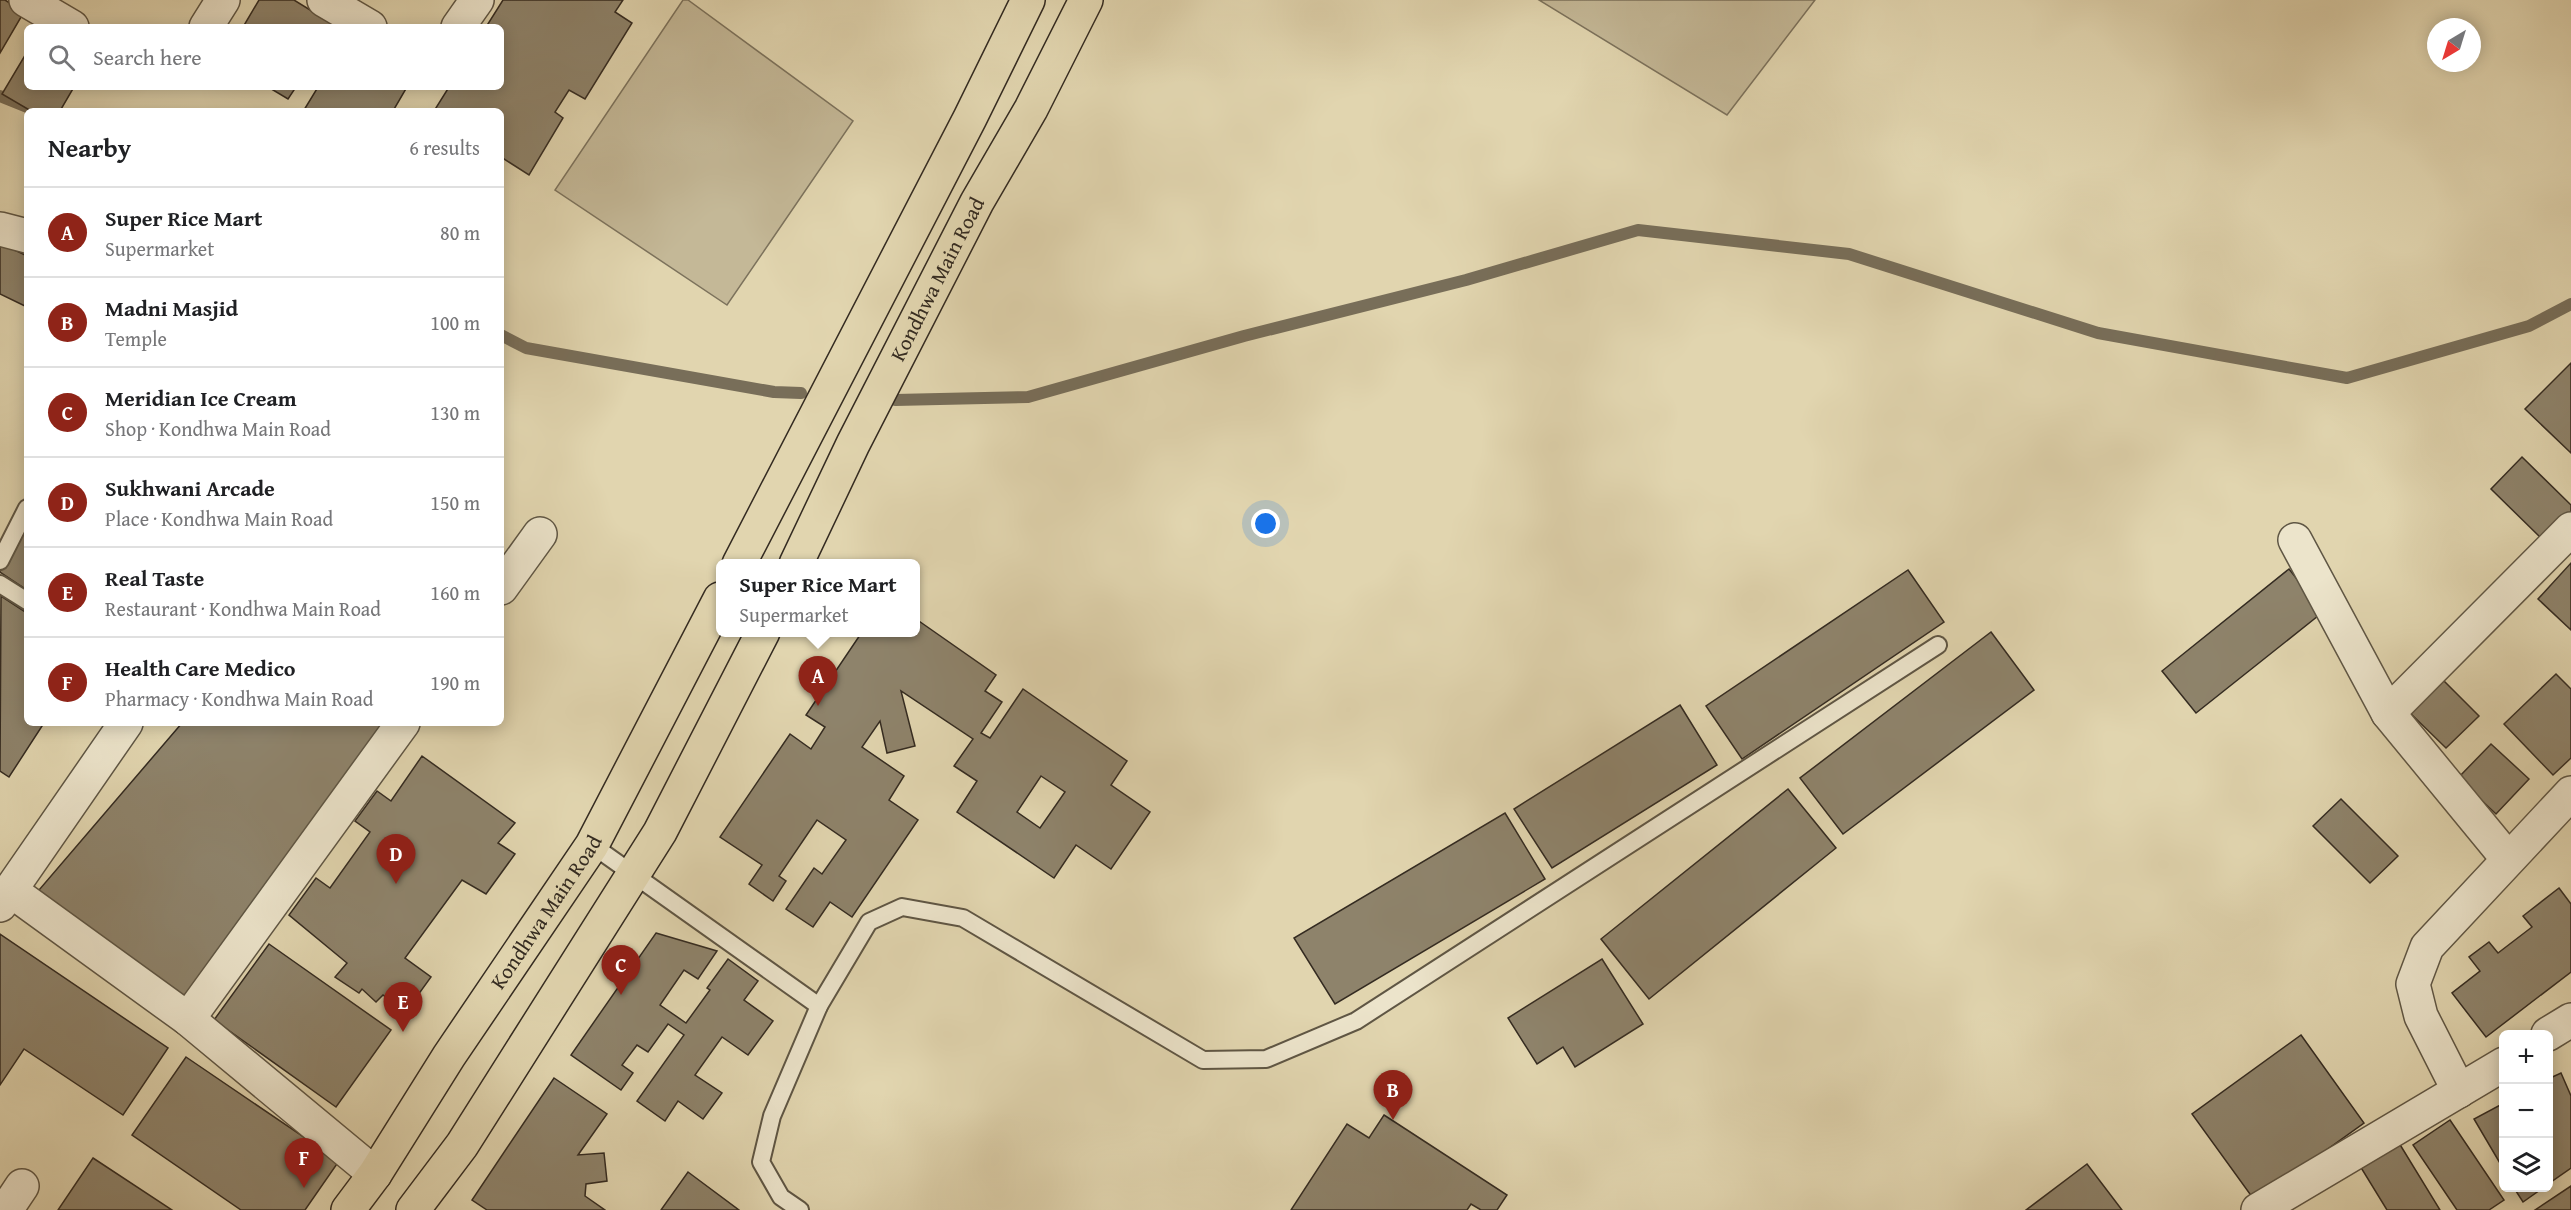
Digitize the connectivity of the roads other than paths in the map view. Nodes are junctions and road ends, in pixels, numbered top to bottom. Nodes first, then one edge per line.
1 (26, 0) edge
2 (223, 0) edge
3 (324, 0) edge
4 (477, 0) edge
5 (1028, 0) edge
6 (1086, 0) edge
7 (67, 24) edge
8 (208, 24) edge
9 (365, 24) edge
10 (460, 24) edge
11 (0, 229) edge
12 (24, 235) edge
13 (24, 514) edge
14 (2571, 529) edge
15 (540, 534) dead end
16 (2295, 540) dead end
17 (742, 559) edge
18 (798, 559) edge
19 (0, 561) edge
20 (0, 584) edge
21 (504, 584) edge
22 (24, 599) edge
23 (716, 607) edge
24 (761, 637) edge
25 (1938, 645) dead end
26 (2388, 712) junction
27 (124, 726) edge
28 (401, 726) edge
29 (2571, 793) edge
30 (592, 845) junction
31 (2508, 859) junction
32 (633, 875) junction
33 (5, 898) edge
34 (819, 1006) junction
35 (188, 1019) junction
36 (2571, 1020) edge
37 (2553, 1032) edge
38 (2499, 1067) edge
39 (2458, 1091) junction
40 (375, 1174) junction
41 (422, 1207) edge
42 (348, 1210) edge
43 (800, 1210) edge
44 (2258, 1210) edge

1 - 7 street
2 - 8 street
3 - 9 street
4 - 10 street
5 - 17 main road
6 - 18 main road, Kondhwa Main Road
11 - 12 street
13 - 19 lane
14 - 26 street
15 - 21 street
16 - 26 street
20 - 22 lane
23 - 30 main road, Kondhwa Main Road
24 - 32 main road
25 - 34 lane
26 - 31 street
27 - 33 street
28 - 35 street
29 - 31 street
30 - 32 lane
30 - 40 main road, Kondhwa Main Road
31 - 39 street
32 - 34 lane
32 - 41 main road
33 - 35 street
34 - 43 lane
35 - 40 street
36 - 37 street
38 - 39 street
39 - 44 street
40 - 42 main road, Kondhwa Main Road

